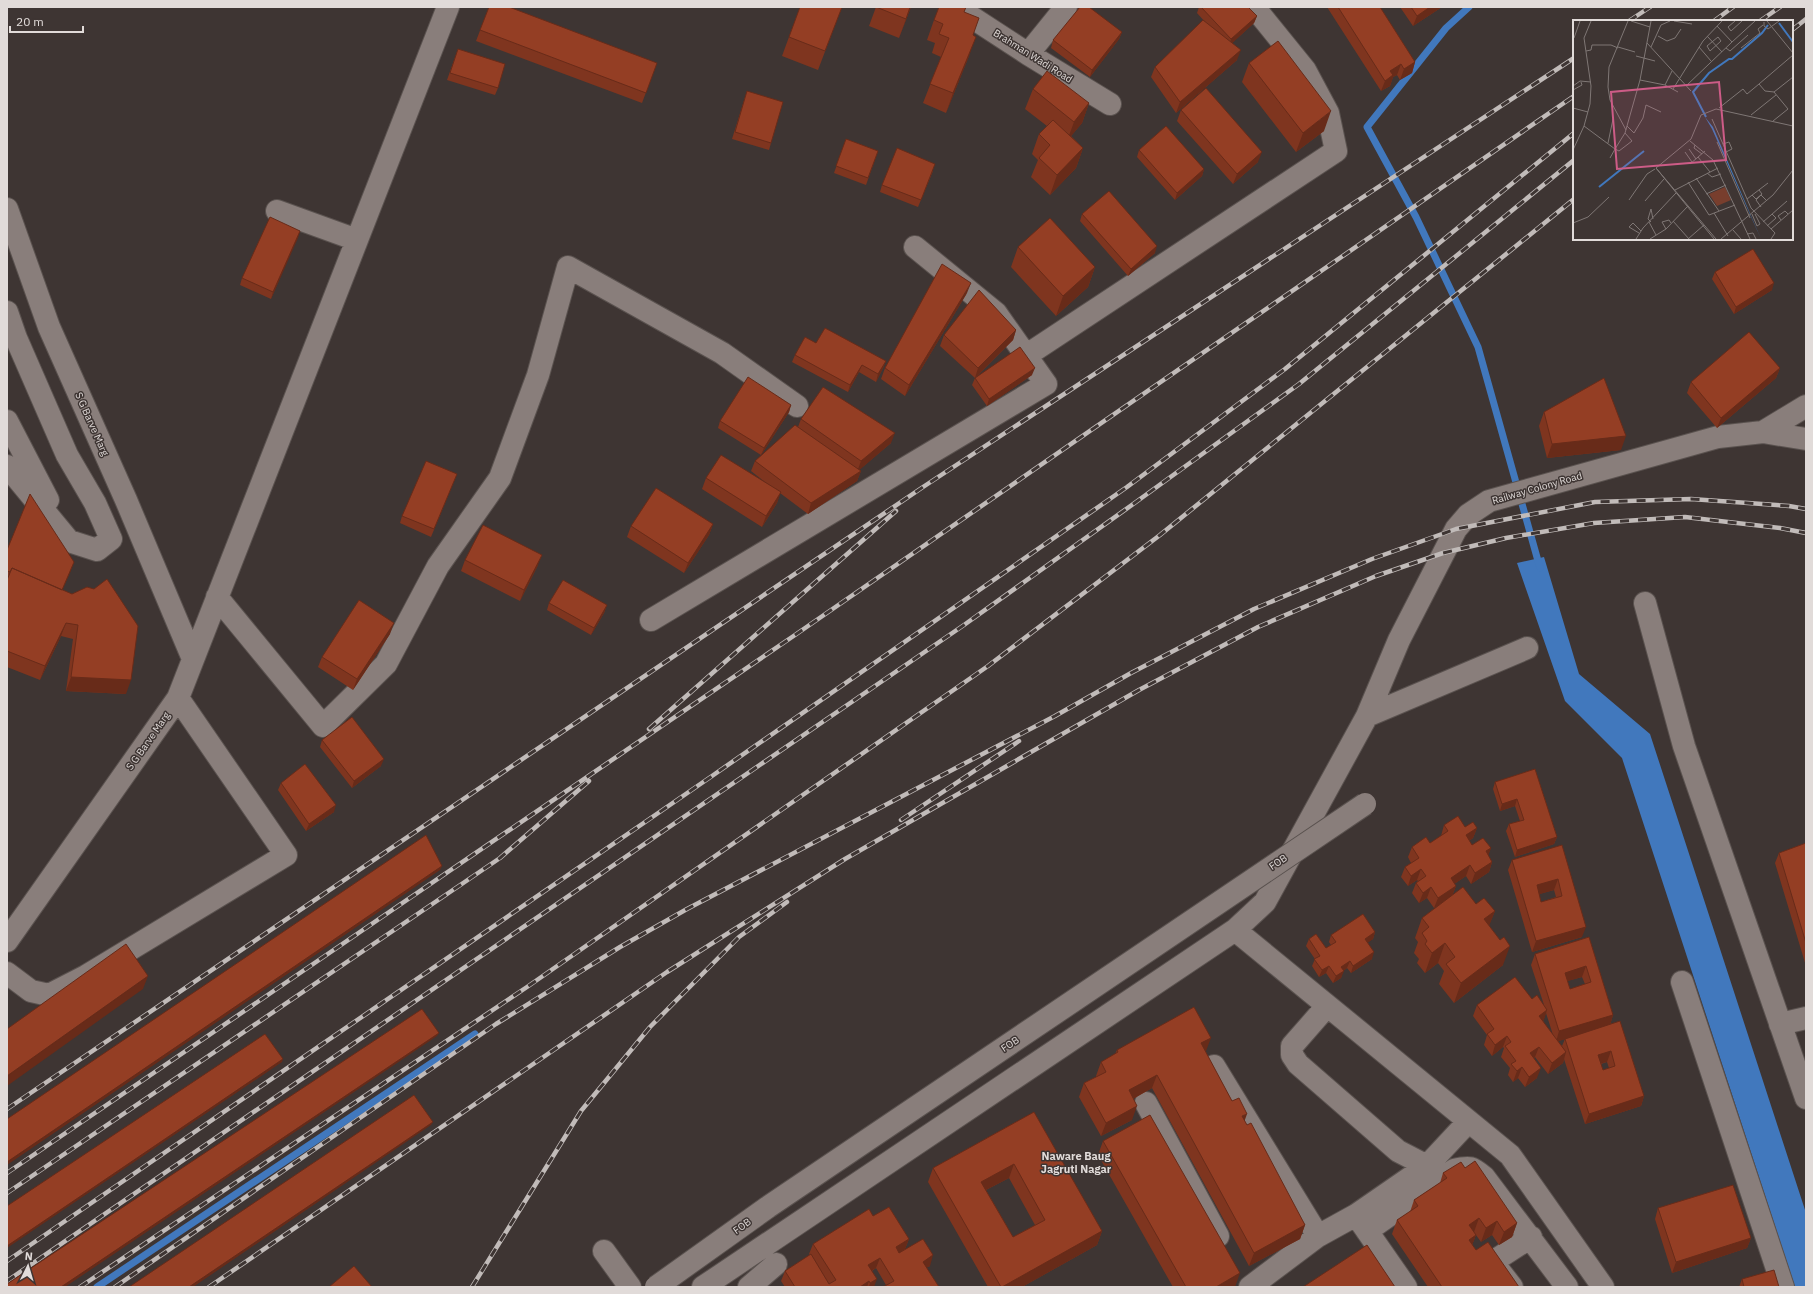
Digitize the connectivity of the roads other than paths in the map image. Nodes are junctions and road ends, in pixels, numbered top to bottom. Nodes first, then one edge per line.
1 (448, 7) edge
2 (956, 7) edge
3 (1066, 7) edge
4 (1256, 8) edge
5 (1028, 54) junction
6 (1110, 104) dead end
7 (7, 209) edge
8 (277, 211) dead end
9 (357, 240) junction
10 (915, 247) dead end
11 (7, 312) edge
12 (1027, 355) junction
13 (797, 406) dead end
14 (1806, 406) edge
15 (7, 421) edge
16 (1763, 432) junction
17 (1806, 439) edge
18 (7, 466) edge
19 (111, 539) junction
20 (69, 541) junction
21 (147, 550) junction
22 (218, 596) junction
23 (1645, 603) dead end
24 (651, 620) dead end
25 (1527, 648) dead end
26 (193, 659) junction
27 (178, 698) junction
28 (1367, 716) junction
29 (1365, 804) dead end
30 (1235, 930) junction
31 (7, 941) edge
32 (7, 973) edge
33 (1682, 982) dead end
34 (1327, 1006) junction
35 (1806, 1018) edge
36 (1780, 1024) junction
37 (1214, 1066) edge
38 (1806, 1097) edge
39 (1146, 1103) edge
40 (1468, 1122) junction
41 (1427, 1166) junction
42 (1362, 1223) junction
43 (1318, 1236) junction
44 (1531, 1237) junction
45 (604, 1251) dead end
46 (1227, 1253) edge
47 (776, 1264) dead end
48 (1244, 1282) edge
49 (1600, 1286) edge
50 (630, 1287) edge
51 (656, 1287) edge
52 (703, 1287) edge
53 (749, 1287) edge
54 (1406, 1287) edge
55 (1512, 1287) edge
56 (1567, 1287) edge
57 (1783, 1287) edge

1 - 9 street, S G Barve Marg
2 - 5 street, Brahman Wadi Road
3 - 5 street
4 - 12 street
5 - 6 street, Brahman Wadi Road
7 - 21 street, S G Barve Marg
8 - 9 street
9 - 22 street, S G Barve Marg
10 - 12 street
11 - 19 street
12 - 24 street
13 - 22 street
14 - 16 street
15 - 20 street
16 - 17 street, Railway Colony Road
16 - 28 street, Railway Colony Road
18 - 20 street
19 - 20 street
19 - 21 street
21 - 26 street, S G Barve Marg
22 - 26 street, S G Barve Marg
23 - 36 street
25 - 28 street
26 - 27 street, S G Barve Marg
27 - 31 street, S G Barve Marg
27 - 32 street
28 - 30 street, Railway Colony Road
29 - 51 street, FOB, bridge
30 - 34 street
30 - 52 street, Railway Colony Road
33 - 57 street
34 - 40 street
34 - 41 street
35 - 36 street
36 - 38 street
37 - 43 street
39 - 46 street
40 - 41 street
40 - 49 street
41 - 42 street
42 - 43 street
42 - 44 street
42 - 54 street
43 - 48 street
44 - 55 street
44 - 56 street
45 - 50 street
47 - 53 street

